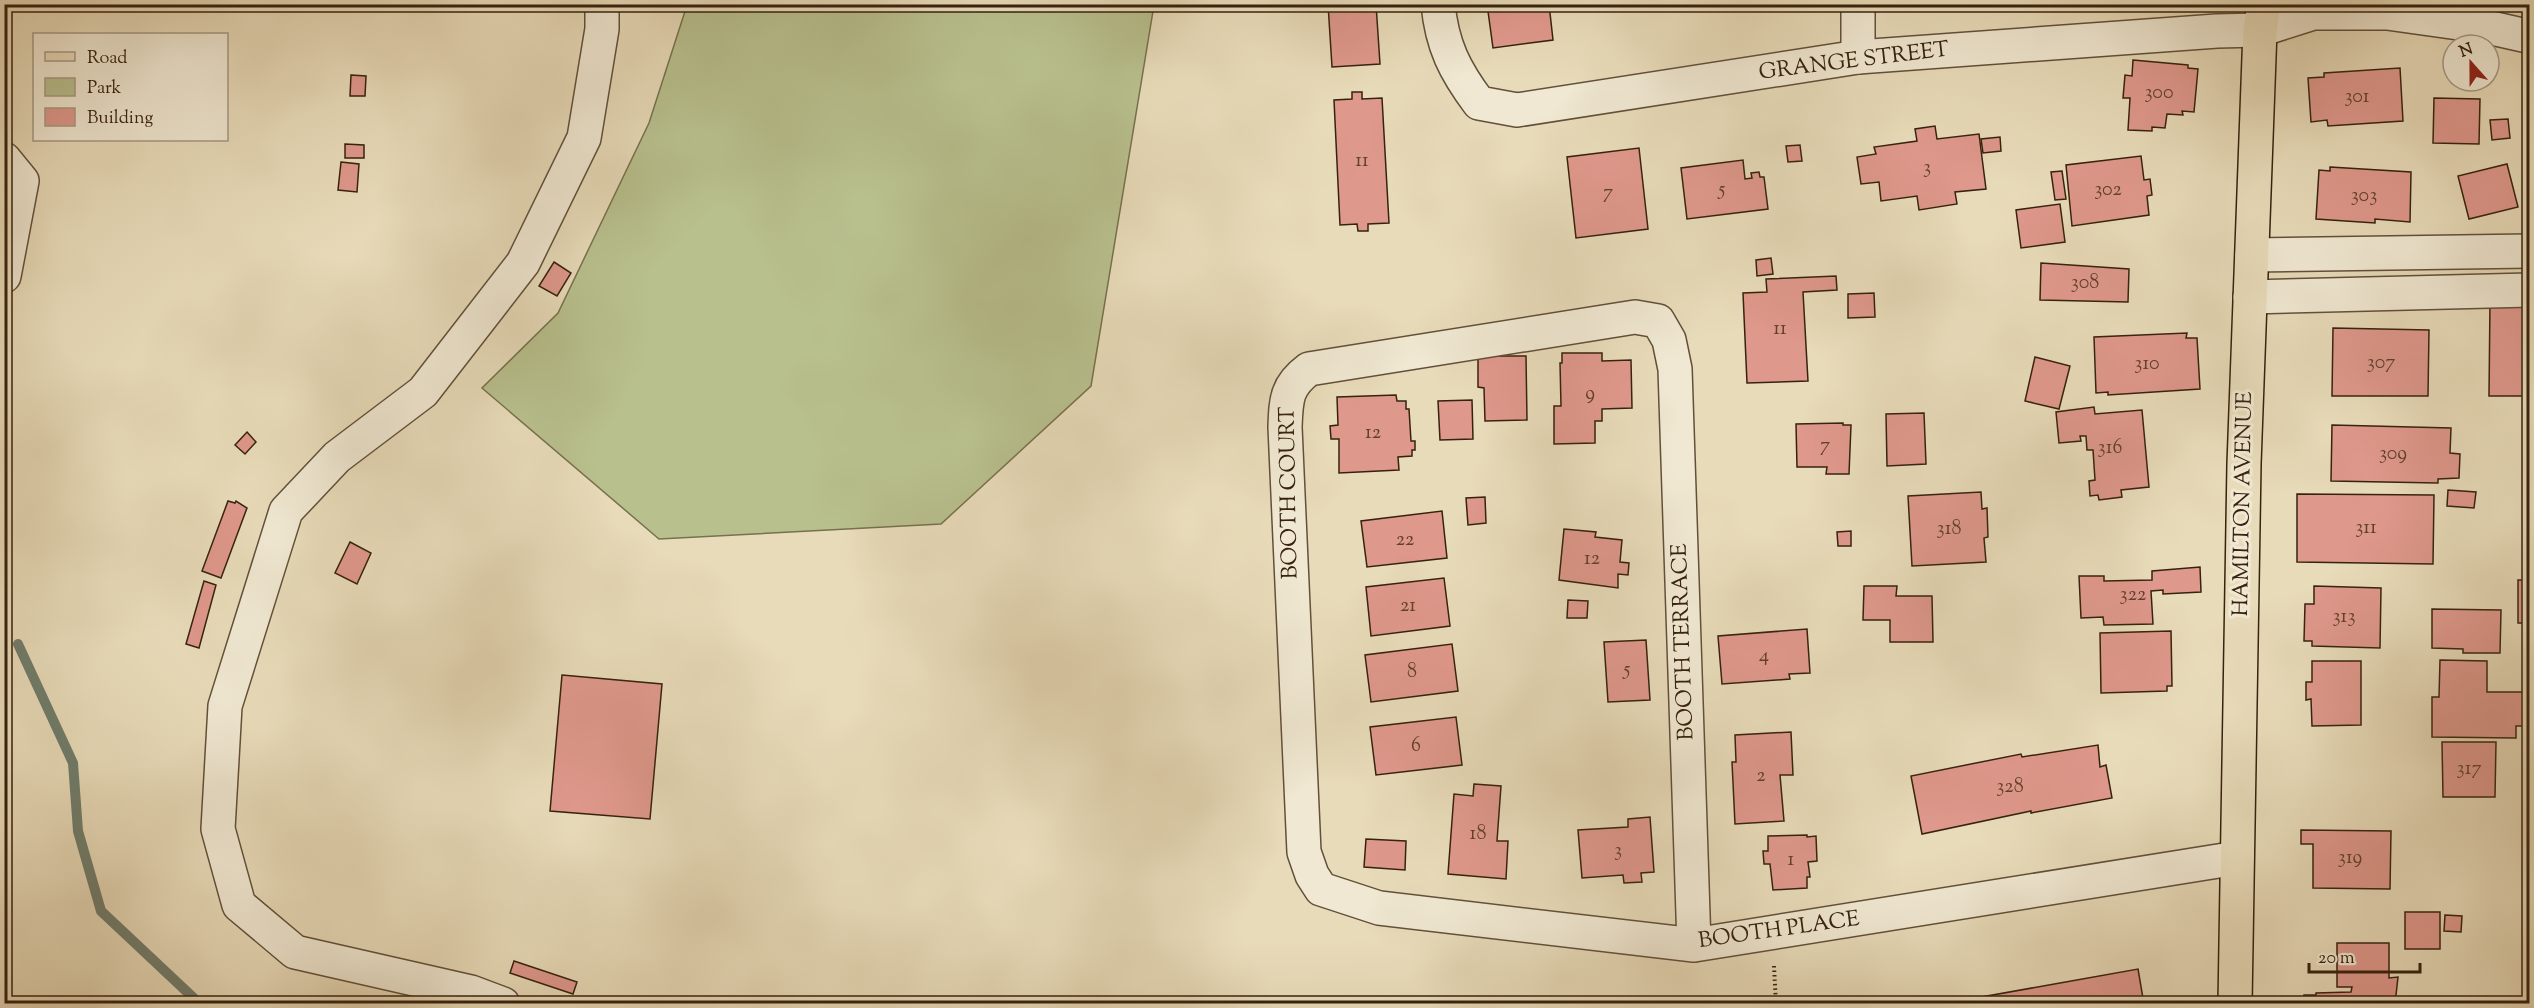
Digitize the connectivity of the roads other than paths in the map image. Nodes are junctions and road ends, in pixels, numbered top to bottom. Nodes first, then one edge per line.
1 (602, 4) edge
2 (1438, 4) edge
3 (1858, 4) edge
4 (2262, 17) edge
5 (2527, 36) dead end
6 (1858, 57) junction
7 (4, 159) edge
8 (2529, 251) edge
9 (2252, 255) junction
10 (4, 276) edge
11 (2529, 290) edge
12 (2250, 297) junction
13 (1669, 340) joint
14 (2237, 858) junction
15 (1321, 889) joint
16 (1694, 945) junction
17 (503, 1004) edge
18 (2235, 1004) edge

1 - 17 street
2 - 6 street, GRANGE STREET
3 - 6 street
4 - 5 street, GRANGE STREET
4 - 6 street, GRANGE STREET
4 - 9 main road, HAMILTON AVENUE
7 - 10 street
8 - 9 street
9 - 12 main road, HAMILTON AVENUE
11 - 12 street
12 - 14 main road, HAMILTON AVENUE
13 - 15 street, BOOTH COURT
13 - 16 street, BOOTH TERRACE
14 - 16 street, BOOTH PLACE
14 - 18 main road, HAMILTON AVENUE
15 - 16 street, BOOTH PLACE

